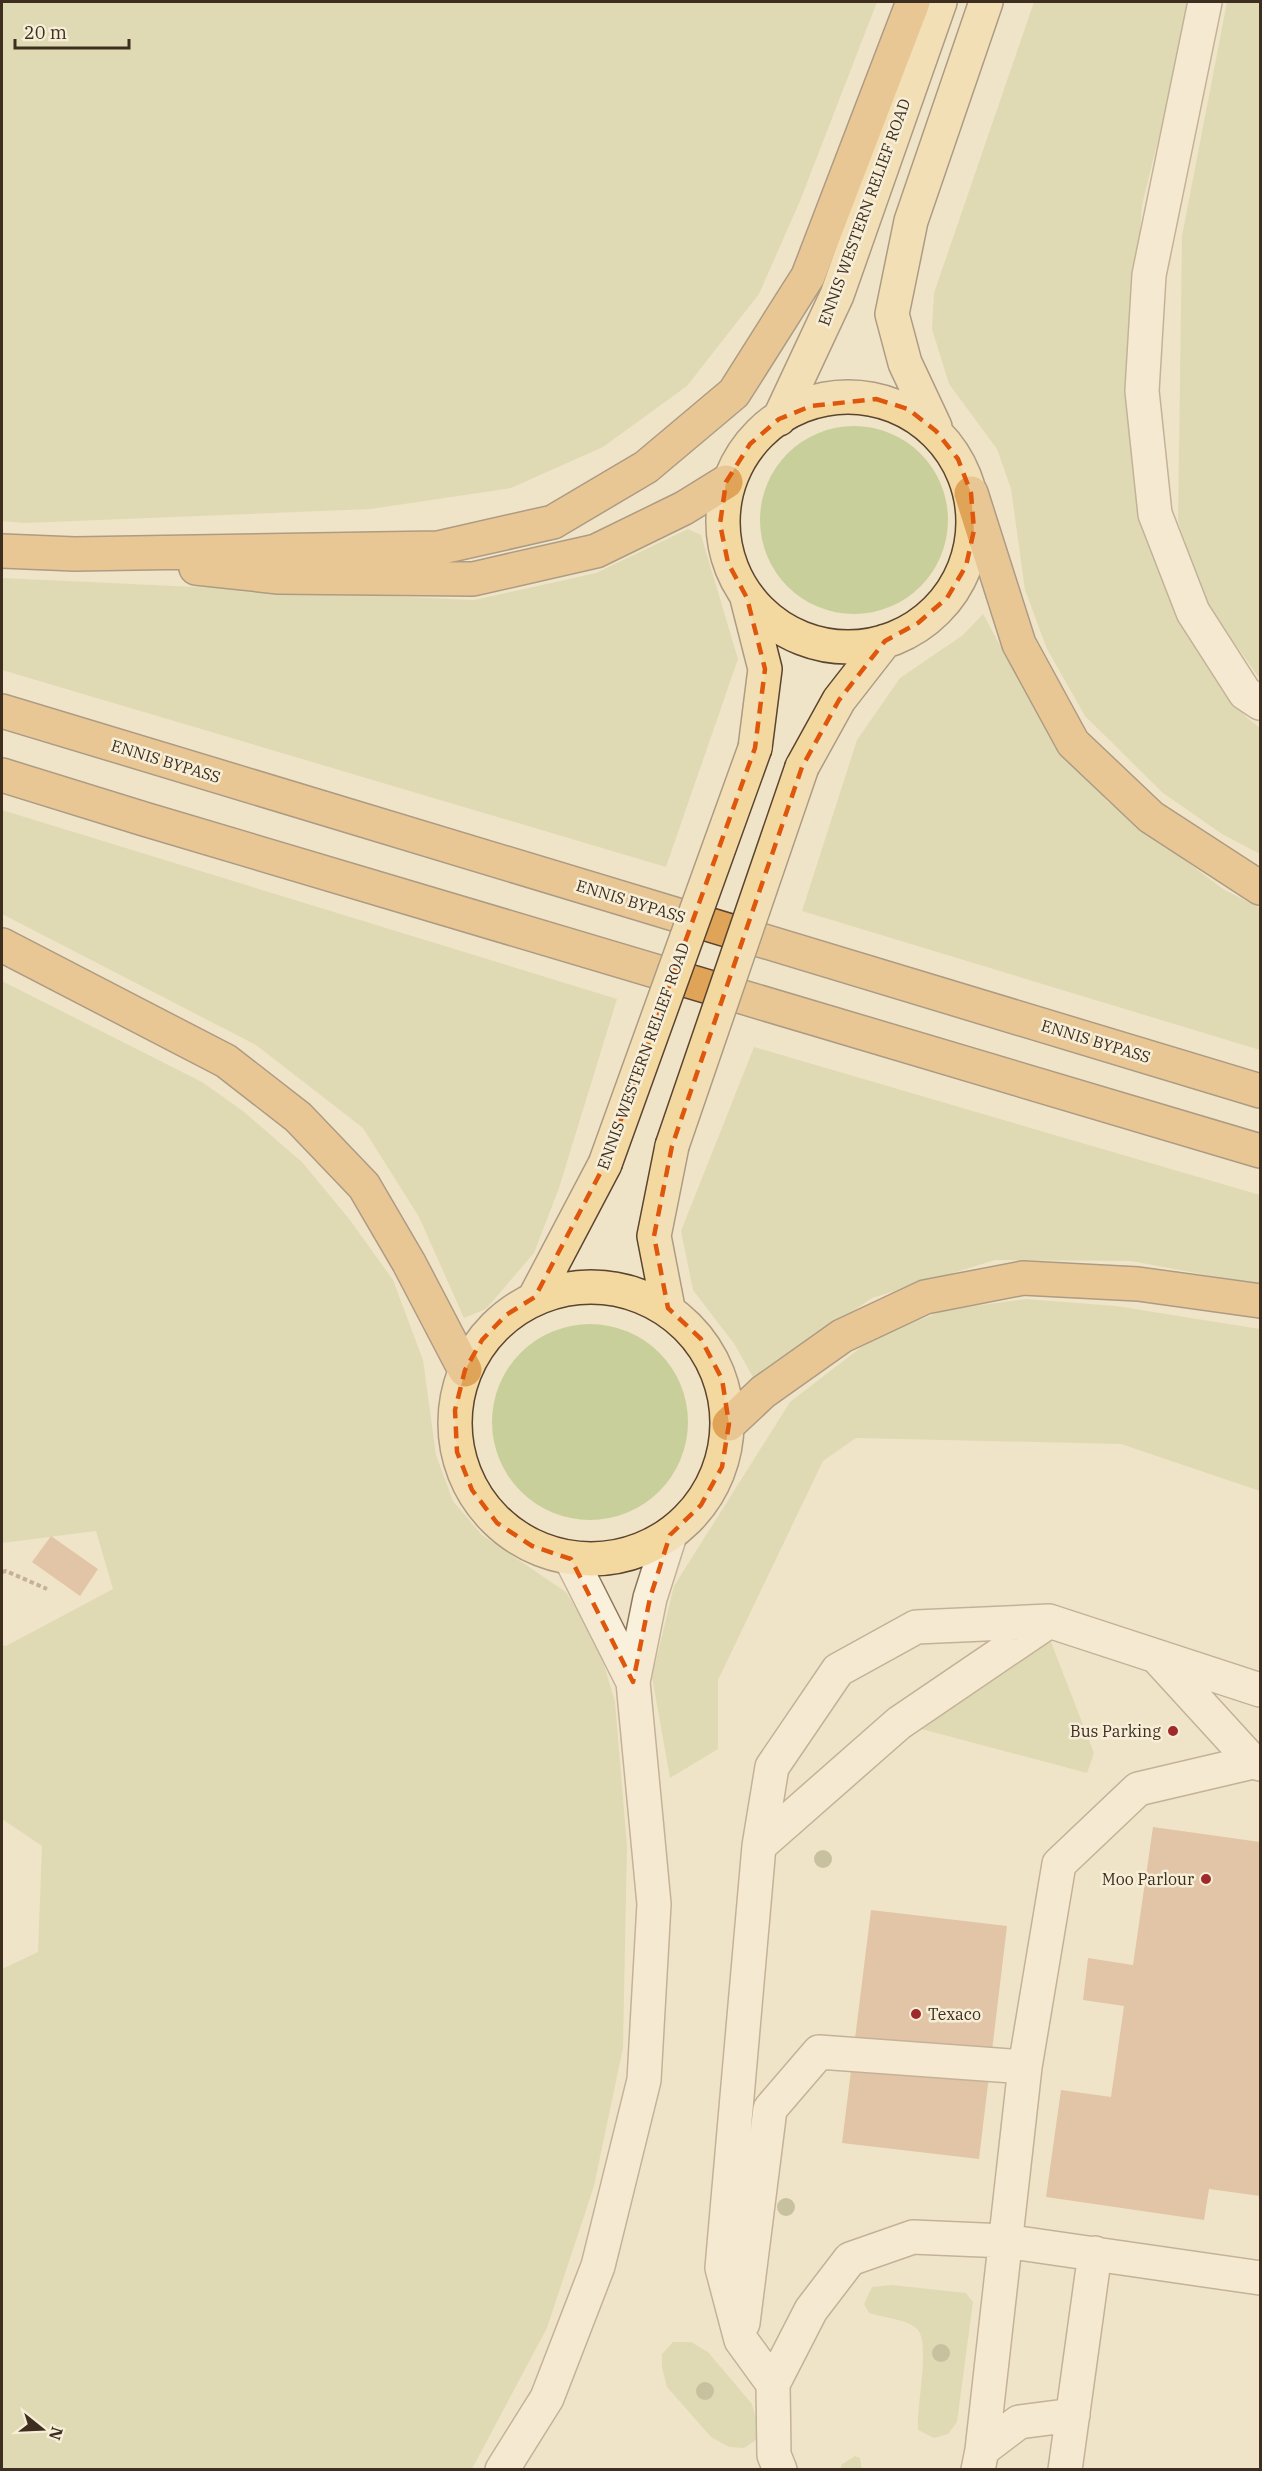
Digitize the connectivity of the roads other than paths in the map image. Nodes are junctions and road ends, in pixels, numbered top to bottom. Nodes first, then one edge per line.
1 (913, 2) edge
2 (940, 2) edge
3 (986, 2) edge
4 (1205, 2) edge
5 (779, 419) junction
6 (936, 431) junction
7 (726, 482) junction
8 (971, 493) junction
9 (2, 551) edge
10 (75, 554) junction
11 (747, 598) junction
12 (885, 641) junction
13 (1260, 703) edge
14 (2, 711) edge
15 (2, 775) edge
16 (1260, 888) edge
17 (2, 945) edge
18 (1260, 1091) edge
19 (1260, 1151) edge
20 (535, 1297) junction
21 (1260, 1302) edge
22 (668, 1308) junction
23 (465, 1370) junction
24 (729, 1424) junction
25 (670, 1535) junction
26 (571, 1559) junction
27 (1049, 1621) junction
28 (1156, 1656) junction
29 (633, 1682) junction
30 (1260, 1690) edge
31 (1257, 1763) edge
32 (759, 1846) junction
33 (1025, 2067) junction
34 (1005, 2241) junction
35 (1095, 2253) junction
36 (1260, 2278) edge
37 (741, 2340) junction
38 (773, 2384) junction
39 (1073, 2415) junction
40 (980, 2460) edge
41 (774, 2465) edge
42 (502, 2469) edge
43 (1065, 2469) edge

1 - 10 highway
2 - 5 main road, ENNIS WESTERN RELIEF ROAD
3 - 6 main road
4 - 13 street
5 - 6 main road
5 - 7 main road
6 - 8 main road
7 - 10 highway
7 - 11 main road
8 - 12 main road
8 - 16 highway
9 - 10 highway
11 - 12 main road
11 - 20 main road, ENNIS WESTERN RELIEF ROAD, bridge
12 - 22 main road, bridge
14 - 18 highway, ENNIS BYPASS
15 - 19 highway
17 - 23 highway
20 - 22 main road
20 - 23 main road
21 - 24 highway
22 - 24 main road
23 - 26 main road
24 - 25 main road
25 - 26 main road
25 - 29 street
26 - 29 street
27 - 28 street
27 - 32 street
27 - 32 street
28 - 30 street
28 - 31 street
29 - 42 street
31 - 33 street
32 - 37 street
33 - 34 street
33 - 37 street
34 - 35 street
34 - 38 street
34 - 40 street
35 - 36 street
35 - 39 street
37 - 38 street
38 - 41 street
39 - 40 street
39 - 43 street

